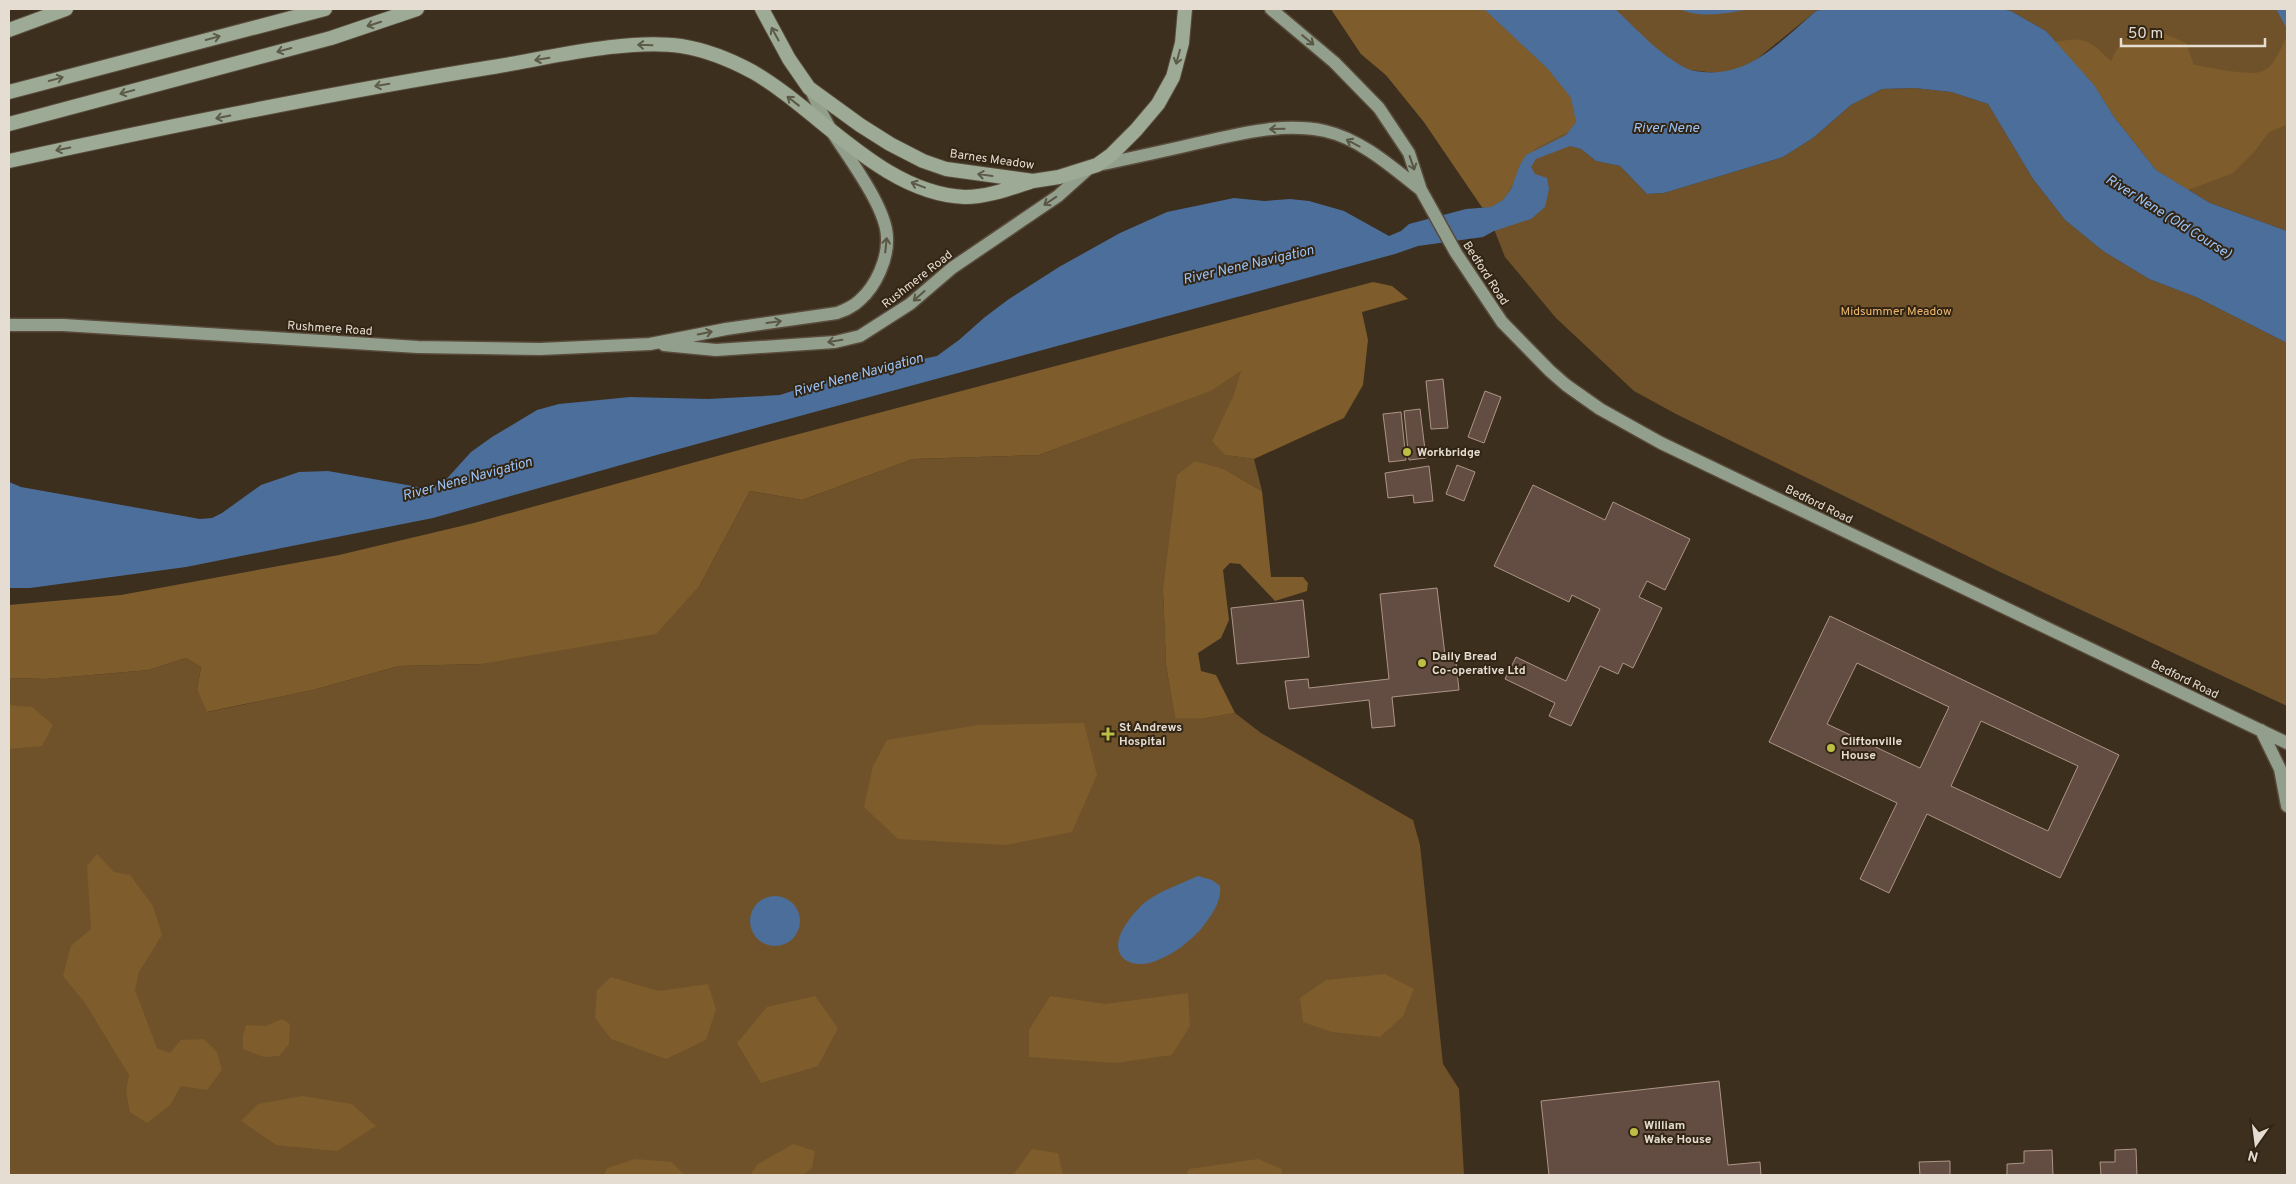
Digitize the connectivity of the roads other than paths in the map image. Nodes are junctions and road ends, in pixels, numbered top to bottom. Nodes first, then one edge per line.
1 (66, 9) edge
2 (325, 9) edge
3 (417, 9) edge
4 (762, 9) edge
5 (1185, 9) edge
6 (1272, 9) edge
7 (9, 30) edge
8 (809, 88) junction
9 (9, 92) edge
10 (9, 124) edge
11 (832, 131) junction
12 (9, 161) edge
13 (1092, 167) junction
14 (1033, 181) junction
15 (1421, 190) junction
16 (9, 325) edge
17 (650, 344) junction
18 (2260, 730) junction
19 (2287, 743) edge
20 (2287, 806) edge

1 - 7 highway
9 -> 2 highway
3 -> 10 highway
8 -> 4 highway, Barnes Meadow
5 -> 13 highway, Barnes Meadow
6 -> 15 main road, Bedford Road
8 - 11 main road, Rushmere Road
14 -> 8 highway, Barnes Meadow
11 -> 12 highway
14 -> 11 highway
17 -> 11 main road, Rushmere Road
13 - 14 highway, Barnes Meadow
15 -> 13 main road, Bedford Road
13 -> 17 main road, Rushmere Road
15 - 18 main road, Bedford Road
16 - 17 main road, Rushmere Road
18 - 19 main road, Bedford Road
18 - 20 main road

